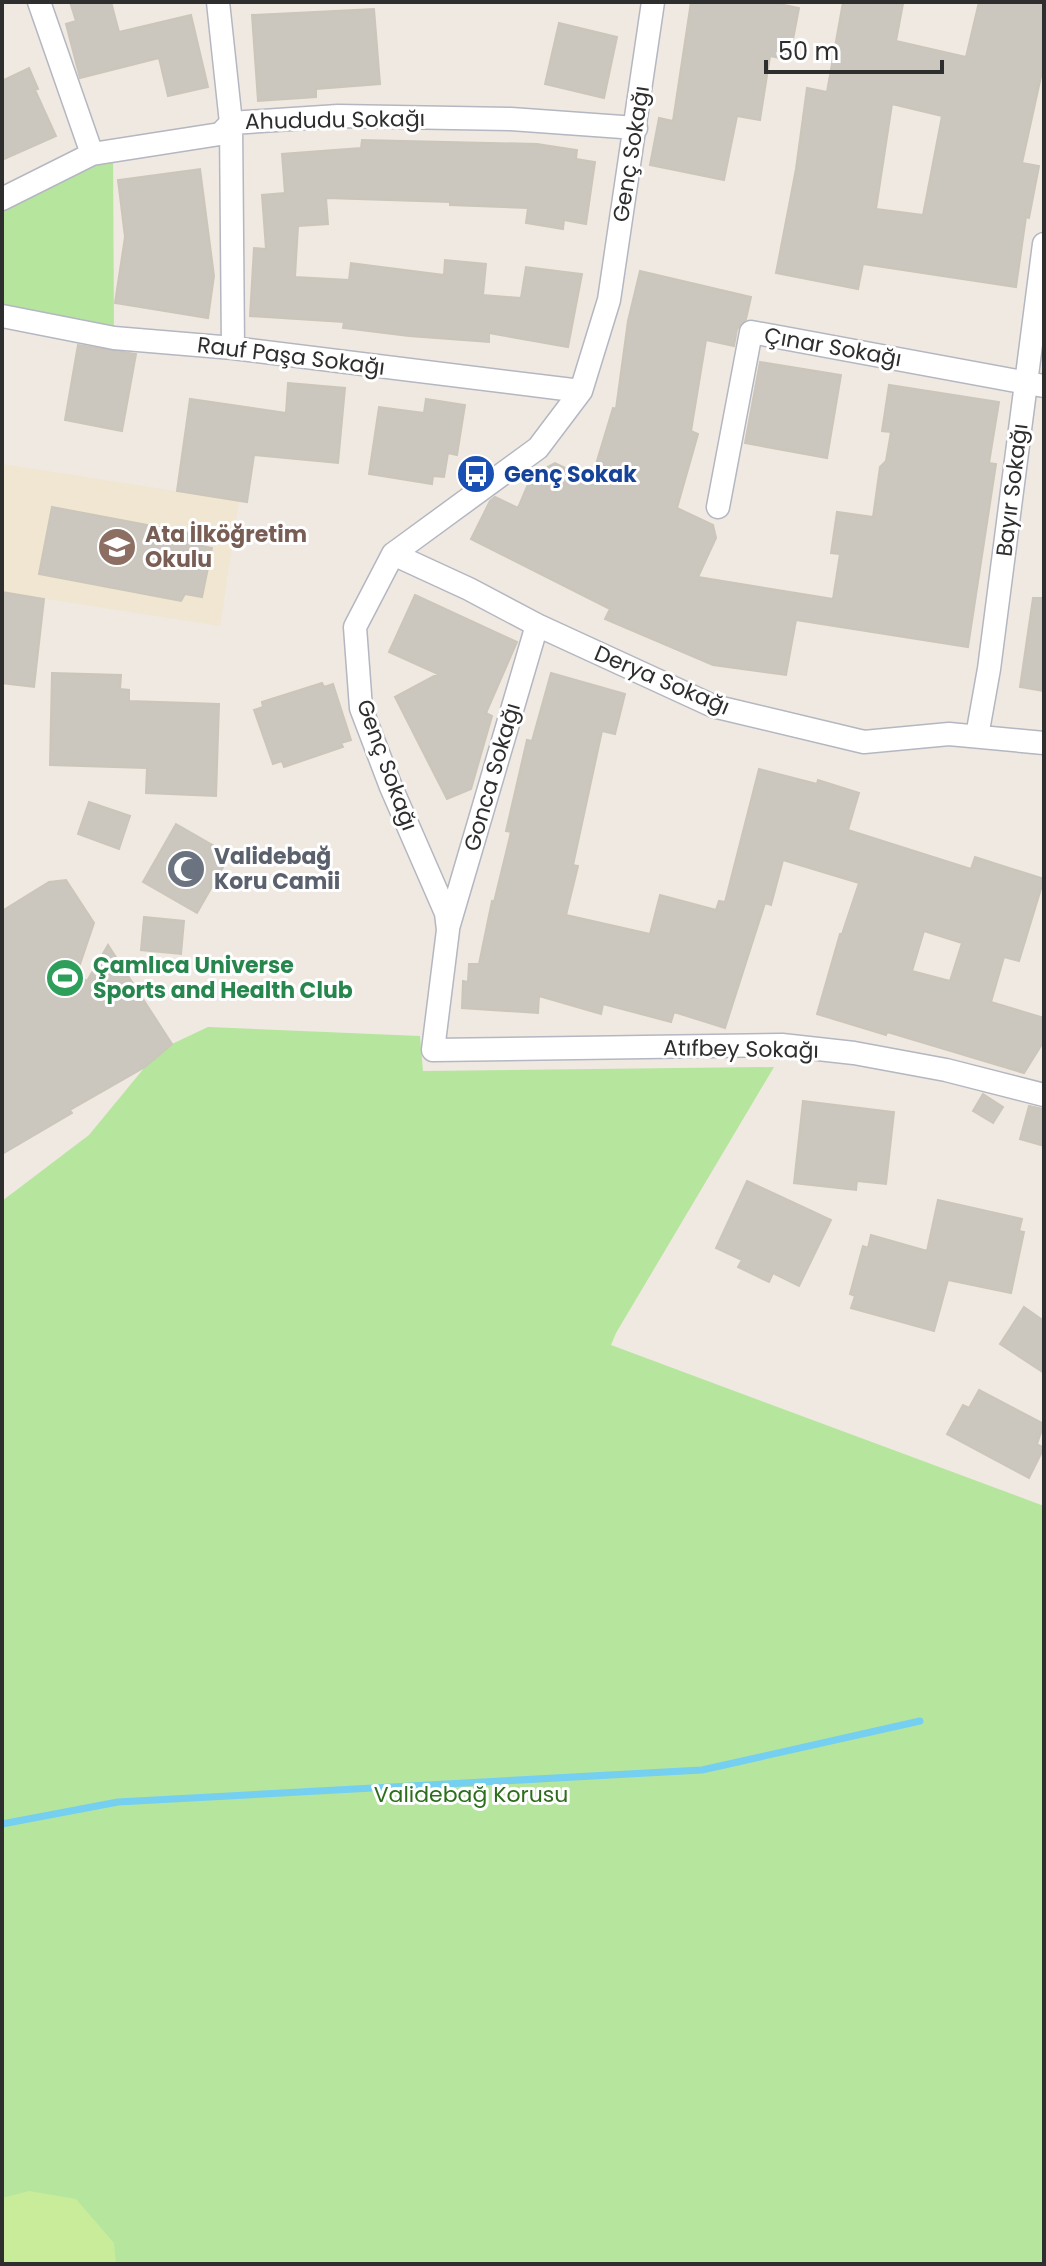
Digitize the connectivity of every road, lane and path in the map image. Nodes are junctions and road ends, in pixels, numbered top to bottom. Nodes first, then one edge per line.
1 (39, 2) edge
2 (218, 2) edge
3 (653, 2) edge
4 (231, 123) junction
5 (636, 128) junction
6 (92, 154) junction
7 (2, 199) edge
8 (1044, 244) edge
9 (2, 316) edge
10 (233, 348) junction
11 (1035, 384) edge
12 (581, 391) junction
13 (718, 507) dead end
14 (393, 554) junction
15 (537, 625) junction
16 (977, 736) junction
17 (1044, 743) edge
18 (448, 930) junction
19 (433, 1050) joint
20 (1044, 1095) edge

1 - 6 street
2 - 4 street
3 - 5 street, Genç Sokağı
4 - 5 street, Ahududu Sokağı
4 - 6 street, Ahududu Sokağı
4 - 10 street
5 - 12 street, Genç Sokağı
6 - 7 street, Ahududu Sokağı
8 - 11 street, Bayır Sokağı
9 - 10 street, Rauf Paşa Sokağı
10 - 12 street, Rauf Paşa Sokağı
11 - 13 street, Çınar Sokağı
11 - 16 street, Bayır Sokağı
12 - 14 street, Genç Sokağı
14 - 15 street, Derya Sokağı
14 - 18 street, Genç Sokağı
15 - 16 street, Derya Sokağı
15 - 18 street, Gonca Sokağı
16 - 17 street, Derya Sokağı
18 - 19 street, Genç Sokağı
19 - 20 street, Atıfbey Sokağı

